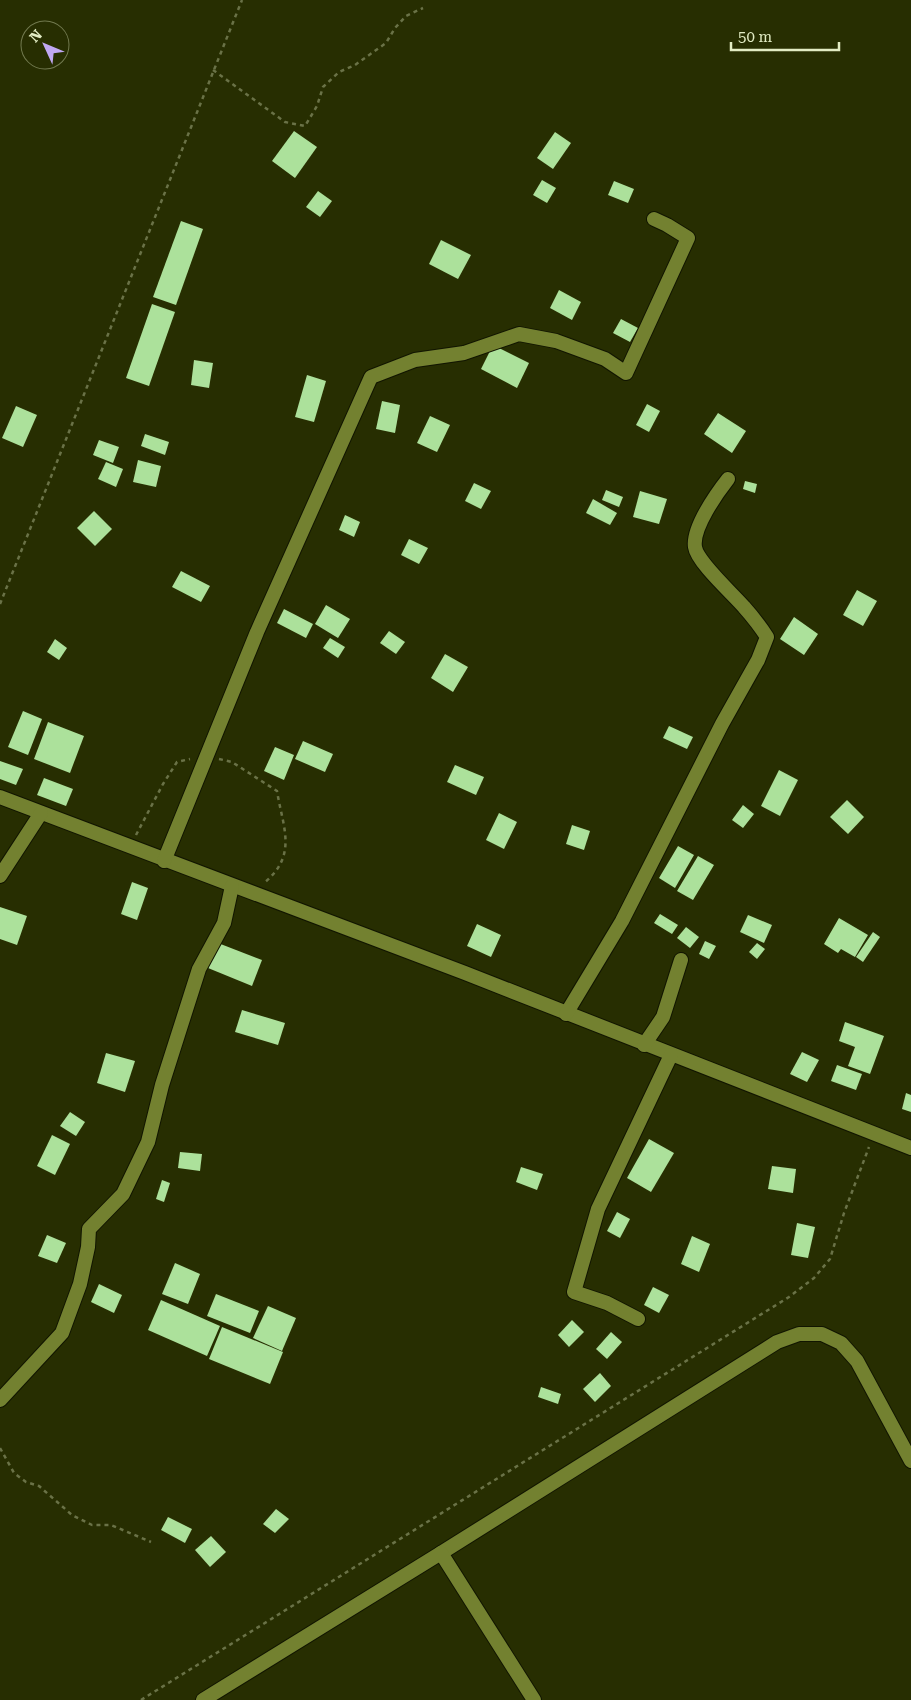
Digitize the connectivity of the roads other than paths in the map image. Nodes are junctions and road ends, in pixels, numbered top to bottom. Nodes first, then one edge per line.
1 (654, 219) dead end
2 (728, 478) dead end
3 (0, 797) edge
4 (41, 813) junction
5 (164, 861) junction
6 (0, 876) edge
7 (232, 886) junction
8 (681, 960) dead end
9 (566, 1014) junction
10 (644, 1044) junction
11 (671, 1055) junction
12 (911, 1148) edge
13 (638, 1319) dead end
14 (0, 1400) edge
15 (911, 1461) edge
16 (441, 1553) junction
17 (203, 1700) edge
18 (534, 1700) edge

1 - 5 street
2 - 9 street
3 - 4 street
4 - 5 street
4 - 6 street
5 - 7 street
7 - 9 street
7 - 14 street
8 - 10 street
9 - 10 street
10 - 11 street
11 - 12 street
11 - 13 street
15 - 16 street
16 - 17 street
16 - 18 street

